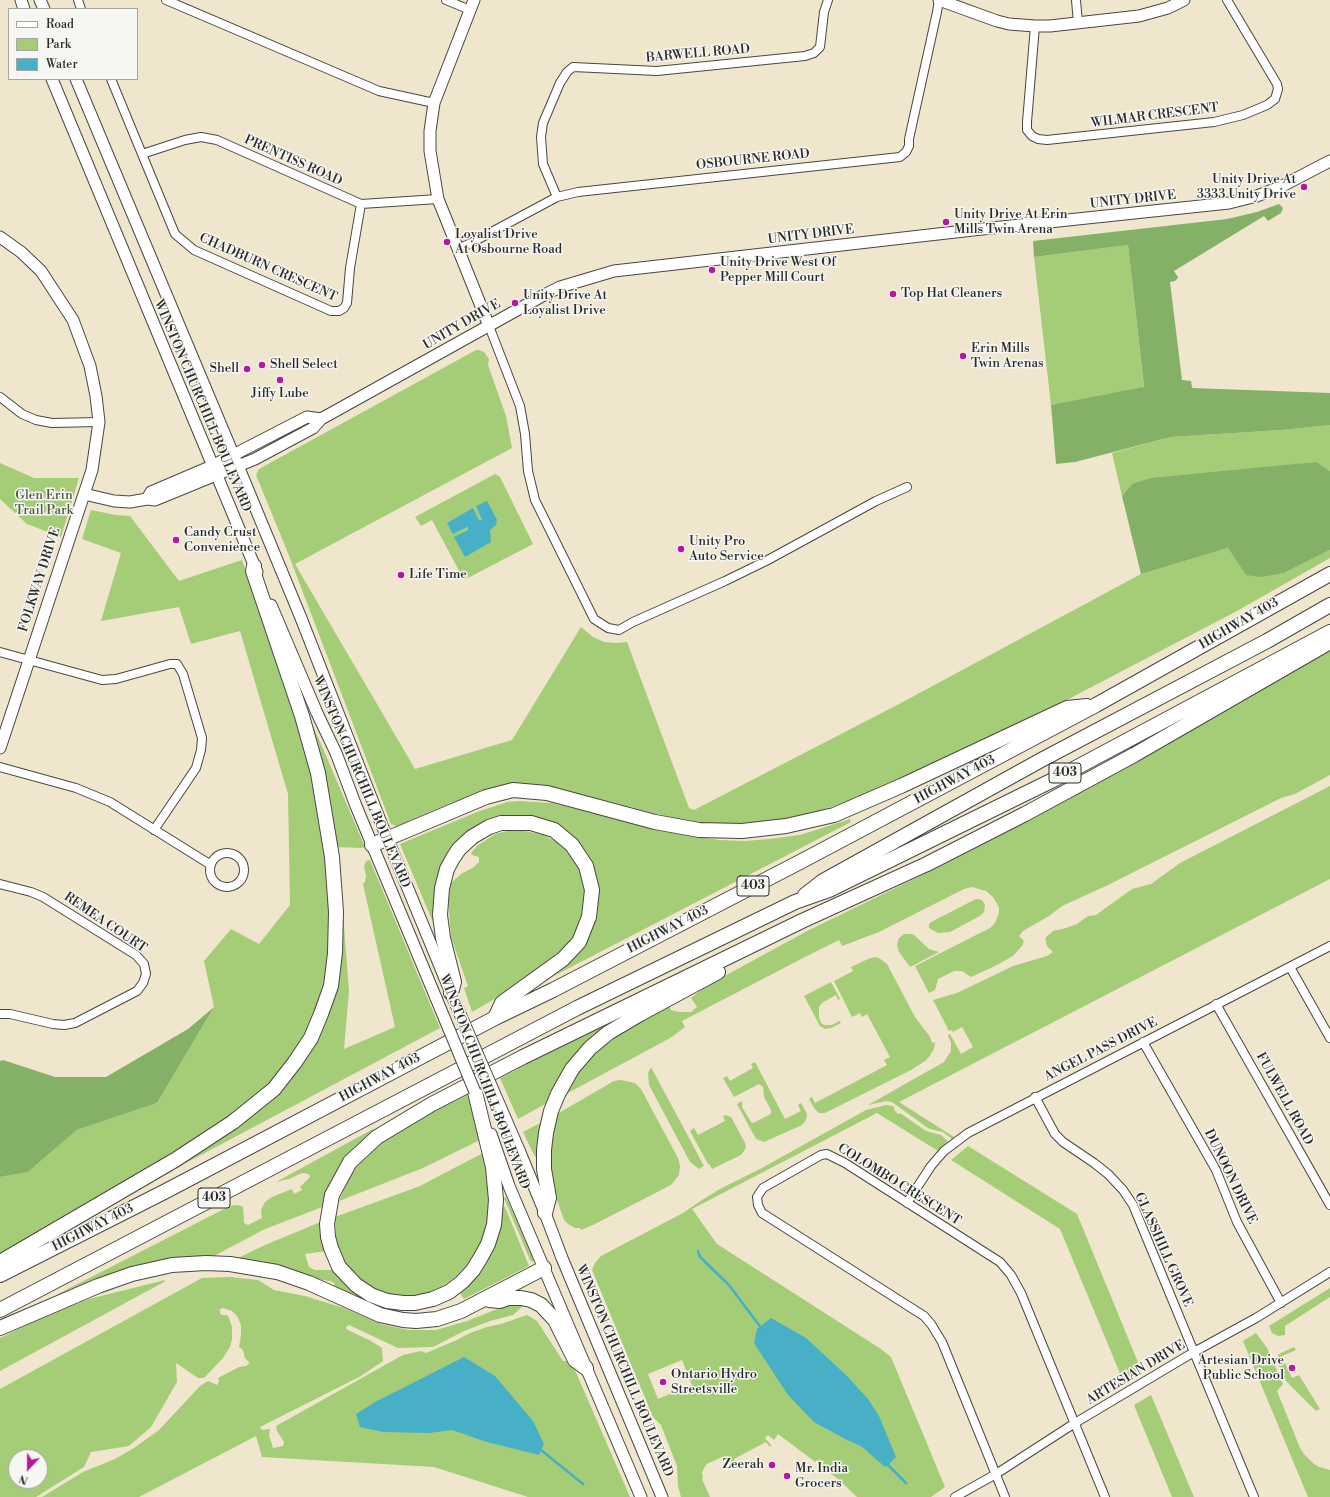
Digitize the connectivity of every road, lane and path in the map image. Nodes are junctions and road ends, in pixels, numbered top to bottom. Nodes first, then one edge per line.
1 (166, 0) edge
2 (446, 0) edge
3 (828, 0) edge
4 (939, 0) edge
5 (1076, 0) edge
6 (1184, 0) edge
7 (1227, 0) edge
8 (472, 5) edge
9 (1078, 23) junction
10 (1035, 26) junction
11 (52, 80) edge
12 (76, 80) edge
13 (111, 80) edge
14 (434, 102) junction
15 (142, 154) junction
16 (1330, 161) edge
17 (557, 197) junction
18 (438, 198) junction
19 (361, 204) junction
20 (0, 237) edge
21 (458, 249) junction
22 (489, 326) junction
23 (0, 397) edge
24 (321, 419) junction
25 (98, 422) junction
26 (234, 456) junction
27 (238, 466) junction
28 (214, 471) junction
29 (907, 487) dead end
30 (84, 494) junction
31 (254, 566) junction
32 (1330, 574) edge
33 (1330, 605) edge
34 (1330, 632) edge
35 (1330, 642) edge
36 (0, 652) edge
37 (29, 659) junction
38 (1096, 705) junction
39 (0, 748) edge
40 (0, 767) edge
41 (154, 830) junction
42 (387, 838) junction
43 (372, 845) junction
44 (211, 865) junction
45 (0, 884) edge
46 (795, 902) junction
47 (802, 921) junction
48 (1330, 946) edge
49 (1290, 967) junction
50 (451, 993) junction
51 (1216, 1004) junction
52 (0, 1014) edge
53 (495, 1018) junction
54 (1330, 1038) edge
55 (1144, 1042) junction
56 (475, 1092) joint
57 (1035, 1097) junction
58 (497, 1165) junction
59 (907, 1203) junction
60 (1330, 1205) edge
61 (545, 1213) junction
62 (0, 1262) edge
63 (544, 1268) junction
64 (1330, 1272) edge
65 (0, 1275) edge
66 (485, 1299) junction
67 (1281, 1303) junction
68 (0, 1310) edge
69 (0, 1328) edge
70 (1194, 1352) junction
71 (586, 1368) junction
72 (1074, 1423) junction
73 (996, 1474) junction
74 (641, 1497) edge
75 (662, 1497) edge
76 (955, 1497) edge
77 (1005, 1497) edge
78 (1105, 1497) edge
79 (1254, 1497) edge

1 - 14 street
2 - 8 street
3 - 17 street, BARWELL ROAD
4 - 10 main road
4 - 17 street, OSBOURNE ROAD
5 - 9 street
6 - 9 main road
7 - 10 street, WILMAR CRESCENT
8 - 14 main road
9 - 10 main road
11 - 28 main road, WINSTON CHURCHILL BOULEVARD
12 - 26 main road, WINSTON CHURCHILL BOULEVARD
13 - 15 street, CHADBURN CRESCENT
14 - 18 main road
15 - 19 street, PRENTISS ROAD
15 - 19 street, CHADBURN CRESCENT
16 - 22 main road, UNITY DRIVE
17 - 21 street, OSBOURNE ROAD
18 - 19 street, PRENTISS ROAD
18 - 21 main road
20 - 25 main road, FOLKWAY DRIVE
21 - 22 main road
22 - 24 main road, UNITY DRIVE
22 - 29 street
23 - 25 street
24 - 26 main road, UNITY DRIVE
24 - 27 main road, UNITY DRIVE
25 - 30 main road, FOLKWAY DRIVE
26 - 27 main road, WINSTON CHURCHILL BOULEVARD
26 - 28 main road, UNITY DRIVE
27 - 28 main road, UNITY DRIVE
27 - 42 main road, WINSTON CHURCHILL BOULEVARD
28 - 30 main road
28 - 31 main road, WINSTON CHURCHILL BOULEVARD
30 - 37 main road, FOLKWAY DRIVE
31 - 43 main road, WINSTON CHURCHILL BOULEVARD
31 - 62 highway
32 - 38 highway, HIGHWAY 403 / 403
33 - 46 highway
34 - 46 highway, 403
35 - 47 highway
36 - 37 street
37 - 39 main road, FOLKWAY DRIVE
37 - 41 street
38 - 42 highway
38 - 53 highway, HIGHWAY 403 / 403
40 - 41 street
41 - 44 street
42 - 43 highway
42 - 50 main road, WINSTON CHURCHILL BOULEVARD
43 - 56 main road, WINSTON CHURCHILL BOULEVARD, bridge
44 - 44 street
45 - 52 street, REMEA COURT
46 - 68 highway, 403
47 - 58 highway
47 - 61 highway
48 - 49 street, ANGEL PASS DRIVE
49 - 51 street, ANGEL PASS DRIVE
49 - 54 street
50 - 53 highway
50 - 61 main road, WINSTON CHURCHILL BOULEVARD, bridge
51 - 55 street, ANGEL PASS DRIVE
51 - 60 street, FULWELL ROAD
53 - 65 highway, HIGHWAY 403 / 403
55 - 57 street, ANGEL PASS DRIVE
55 - 67 street, DUNOON DRIVE
56 - 58 highway
57 - 59 street, ANGEL PASS DRIVE
57 - 70 street, GLASSHILL GROVE
58 - 63 main road, WINSTON CHURCHILL BOULEVARD
59 - 72 street, COLOMBO CRESCENT
59 - 73 street, COLOMBO CRESCENT
61 - 75 main road, WINSTON CHURCHILL BOULEVARD
63 - 66 highway
63 - 71 main road, WINSTON CHURCHILL BOULEVARD
64 - 67 street, ARTESIAN DRIVE
66 - 69 highway
66 - 71 highway
67 - 70 street, ARTESIAN DRIVE
70 - 72 street, ARTESIAN DRIVE
70 - 79 street, GLASSHILL GROVE
71 - 74 main road, WINSTON CHURCHILL BOULEVARD
72 - 73 street, ARTESIAN DRIVE
72 - 78 street, COLOMBO CRESCENT
73 - 76 street, ARTESIAN DRIVE
73 - 77 street

